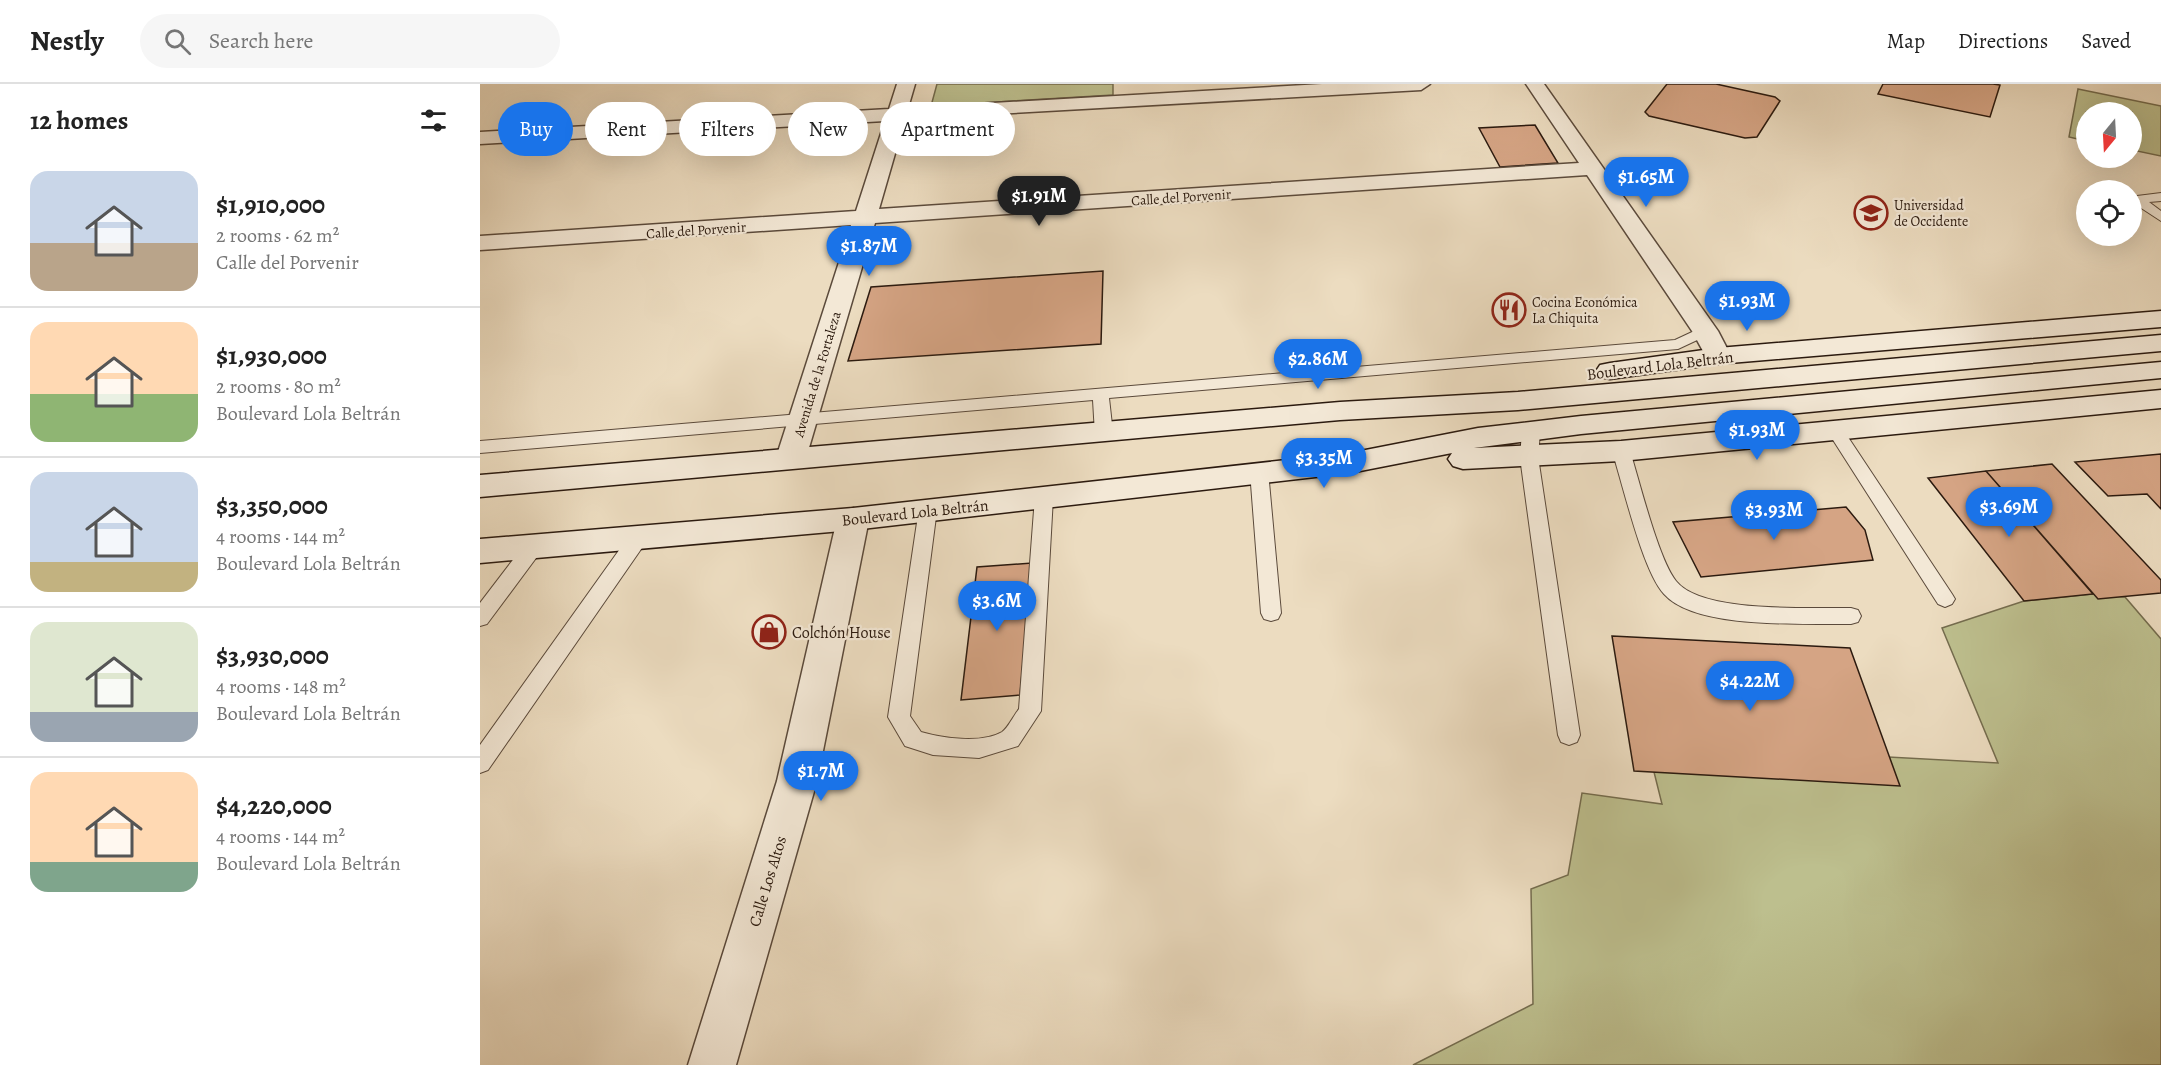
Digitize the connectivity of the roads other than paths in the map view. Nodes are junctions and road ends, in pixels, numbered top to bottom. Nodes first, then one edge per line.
1 (906, 84) edge
2 (1421, 84) edge
3 (1535, 84) edge
4 (1116, 93) edge
5 (901, 102) edge
6 (1015, 103) edge
7 (880, 115) edge
8 (480, 138) edge
9 (884, 156) edge
10 (1595, 168) junction
11 (2161, 197) edge
12 (2161, 217) edge
13 (864, 219) junction
14 (480, 243) edge
15 (2161, 320) edge
16 (1705, 331) junction
17 (2161, 343) edge
18 (1718, 357) junction
19 (2161, 370) edge
20 (1101, 395) junction
21 (2161, 399) edge
22 (1340, 411) junction
23 (803, 418) junction
24 (1834, 429) junction
25 (1104, 434) junction
26 (1530, 445) junction
27 (480, 447) edge
28 (1622, 451) junction
29 (791, 458) junction
30 (1258, 471) junction
31 (480, 486) edge
32 (1044, 498) junction
33 (928, 510) junction
34 (853, 519) junction
35 (639, 537) junction
36 (535, 545) junction
37 (480, 551) edge
38 (1945, 599) dead end
39 (1271, 613) dead end
40 (1851, 616) dead end
41 (480, 618) edge
42 (1569, 735) dead end
43 (480, 763) edge
44 (712, 1065) edge

1 - 5 street, Avenida de la Fortaleza
2 - 4 street
3 - 10 street
4 - 6 street
7 - 8 street
9 - 13 street, Avenida de la Fortaleza
10 - 13 street, Calle del Porvenir
10 - 16 street
11 - 12 lane
13 - 14 street, Calle del Porvenir
13 - 23 street, Avenida de la Fortaleza
15 - 18 street, Boulevard Lola Beltrán
16 - 18 street
16 - 20 lane
17 - 22 street, Boulevard Lola Beltrán
18 - 22 street, Boulevard Lola Beltrán
19 - 26 street, Boulevard Lola Beltrán
20 - 23 lane
20 - 25 lane
21 - 24 street, Boulevard Lola Beltrán
22 - 25 street, Boulevard Lola Beltrán
23 - 27 lane
23 - 29 street, Avenida de la Fortaleza
24 - 28 street, Boulevard Lola Beltrán
24 - 38 lane
25 - 29 street, Boulevard Lola Beltrán
26 - 28 street, Boulevard Lola Beltrán
26 - 30 street, Boulevard Lola Beltrán
26 - 42 lane
28 - 40 lane
29 - 31 street, Boulevard Lola Beltrán
30 - 32 street, Boulevard Lola Beltrán
30 - 39 lane
32 - 33 street, Boulevard Lola Beltrán
32 - 33 lane
33 - 34 street, Boulevard Lola Beltrán
34 - 35 street, Boulevard Lola Beltrán
34 - 44 street, Calle Los Altos
35 - 36 street, Boulevard Lola Beltrán
35 - 43 lane
36 - 37 street, Boulevard Lola Beltrán
36 - 41 lane

